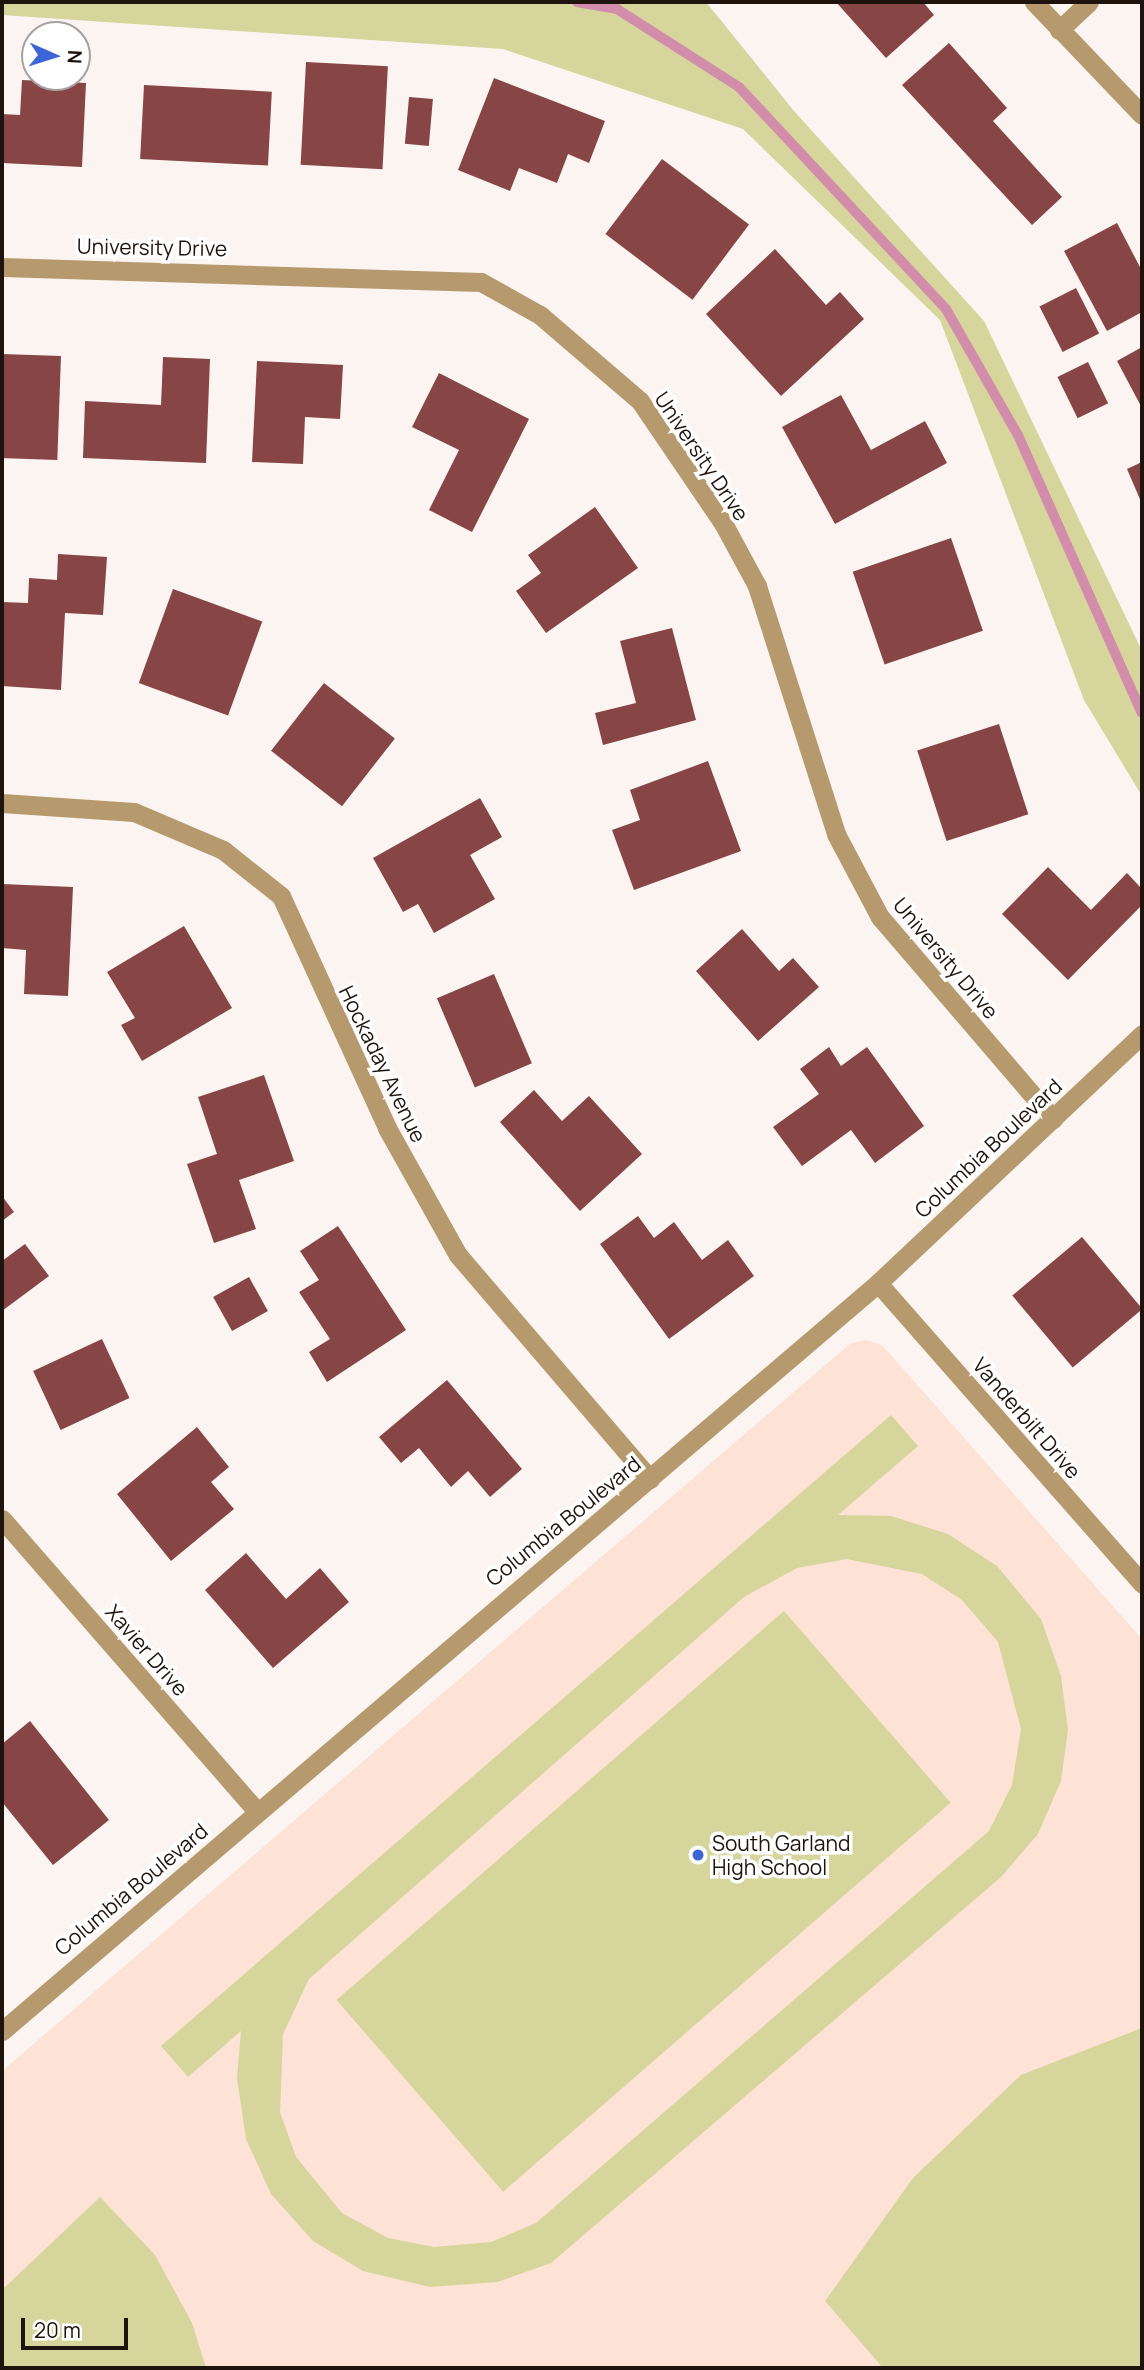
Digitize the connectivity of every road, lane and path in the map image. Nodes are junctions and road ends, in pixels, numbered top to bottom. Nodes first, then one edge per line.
1 (1034, 2) edge
2 (1088, 2) edge
3 (1059, 30) junction
4 (1142, 115) edge
5 (2, 267) edge
6 (2, 803) edge
7 (1142, 1034) edge
8 (1054, 1119) junction
9 (878, 1283) junction
10 (650, 1479) junction
11 (2, 1519) edge
12 (1142, 1584) edge
13 (257, 1811) junction
14 (2, 2031) edge

1 - 3 street
2 - 3 street
3 - 4 street
5 - 8 street, University Drive
6 - 10 street, Hockaday Avenue
7 - 8 street, Columbia Boulevard
8 - 9 street, Columbia Boulevard
9 - 10 street, Columbia Boulevard
9 - 12 street, Vanderbilt Drive
10 - 13 street, Columbia Boulevard
11 - 13 street, Xavier Drive
13 - 14 street, Columbia Boulevard

